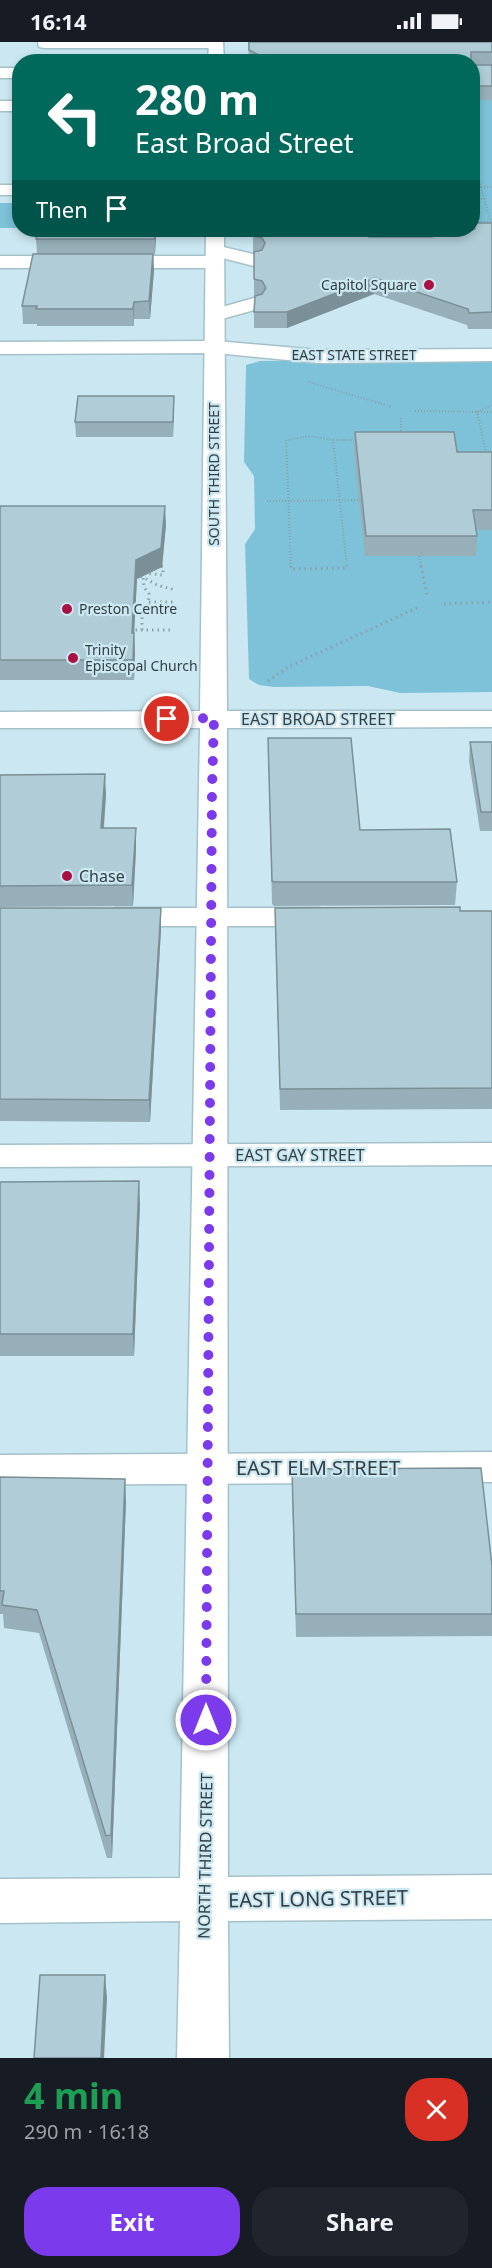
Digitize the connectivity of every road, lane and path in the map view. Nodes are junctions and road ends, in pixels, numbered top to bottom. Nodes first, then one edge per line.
1 (216, 43) edge
2 (43, 47) edge
3 (118, 47) edge
4 (169, 54) edge
5 (480, 180) edge
6 (482, 187) junction
7 (492, 187) edge
8 (480, 199) edge
9 (485, 199) junction
10 (492, 224) edge
11 (215, 237) edge
12 (215, 256) junction
13 (254, 260) edge
14 (0, 262) edge
15 (254, 304) edge
16 (215, 315) junction
17 (492, 340) edge
18 (216, 347) junction
19 (0, 348) edge
20 (492, 355) edge
21 (305, 381) dead end
22 (492, 405) edge
23 (392, 407) dead end
24 (415, 411) dead end
25 (477, 412) junction
26 (492, 412) edge
27 (400, 418) dead end
28 (333, 440) junction
29 (367, 440) edge
30 (401, 440) edge
31 (488, 462) edge
32 (339, 500) junction
33 (360, 500) edge
34 (267, 501) dead end
35 (288, 501) junction
36 (419, 556) edge
37 (154, 564) edge
38 (139, 569) edge
39 (143, 572) junction
40 (143, 577) junction
41 (175, 590) dead end
42 (427, 595) dead end
43 (149, 602) junction
44 (175, 602) dead end
45 (492, 602) edge
46 (444, 604) dead end
47 (417, 608) dead end
48 (130, 630) edge
49 (141, 630) junction
50 (173, 630) dead end
51 (267, 681) dead end
52 (214, 718) junction
53 (492, 719) edge
54 (0, 720) edge
55 (342, 916) edge
56 (211, 917) junction
57 (83, 918) edge
58 (492, 1154) edge
59 (210, 1155) junction
60 (0, 1156) edge
61 (492, 1467) edge
62 (207, 1468) junction
63 (0, 1470) edge
64 (492, 1898) edge
65 (205, 1900) junction
66 (0, 1901) edge
67 (203, 2058) edge

1 - 3 main road
2 - 3 main road
3 - 4 main road
5 - 6 path
6 - 7 path
6 - 9 path
8 - 9 path
9 - 10 path
11 - 12 main road, SOUTH THIRD STREET
12 - 13 main road
12 - 14 main road
12 - 16 main road, SOUTH THIRD STREET
15 - 16 main road
16 - 18 main road, SOUTH THIRD STREET
17 - 18 main road, EAST STATE STREET
18 - 19 main road, EAST STATE STREET
18 - 20 main road, EAST STATE STREET
18 - 52 main road, SOUTH THIRD STREET
21 - 23 path
22 - 25 path
24 - 25 path
25 - 26 path
25 - 31 path
27 - 30 path
28 - 29 path
28 - 32 path
28 - 35 path
32 - 33 path
32 - 35 path
32 - 35 path
34 - 35 path
36 - 42 path
37 - 39 path
38 - 39 path
39 - 40 path
40 - 41 path
40 - 43 path
43 - 44 path
43 - 49 path
45 - 46 path
47 - 51 path
48 - 49 path
49 - 50 path
52 - 53 main road, EAST BROAD STREET
52 - 54 main road, EAST BROAD STREET
52 - 56 main road, NORTH THIRD STREET
55 - 56 main road
56 - 57 main road
56 - 59 main road, NORTH THIRD STREET
58 - 59 main road, EAST GAY STREET
59 - 60 main road, EAST GAY STREET
59 - 62 main road, NORTH THIRD STREET
61 - 62 main road, EAST ELM STREET
62 - 63 main road, EAST ELM STREET
62 - 65 main road, NORTH THIRD STREET
64 - 65 main road, EAST LONG STREET
65 - 66 main road, EAST LONG STREET
65 - 67 main road, NORTH THIRD STREET

